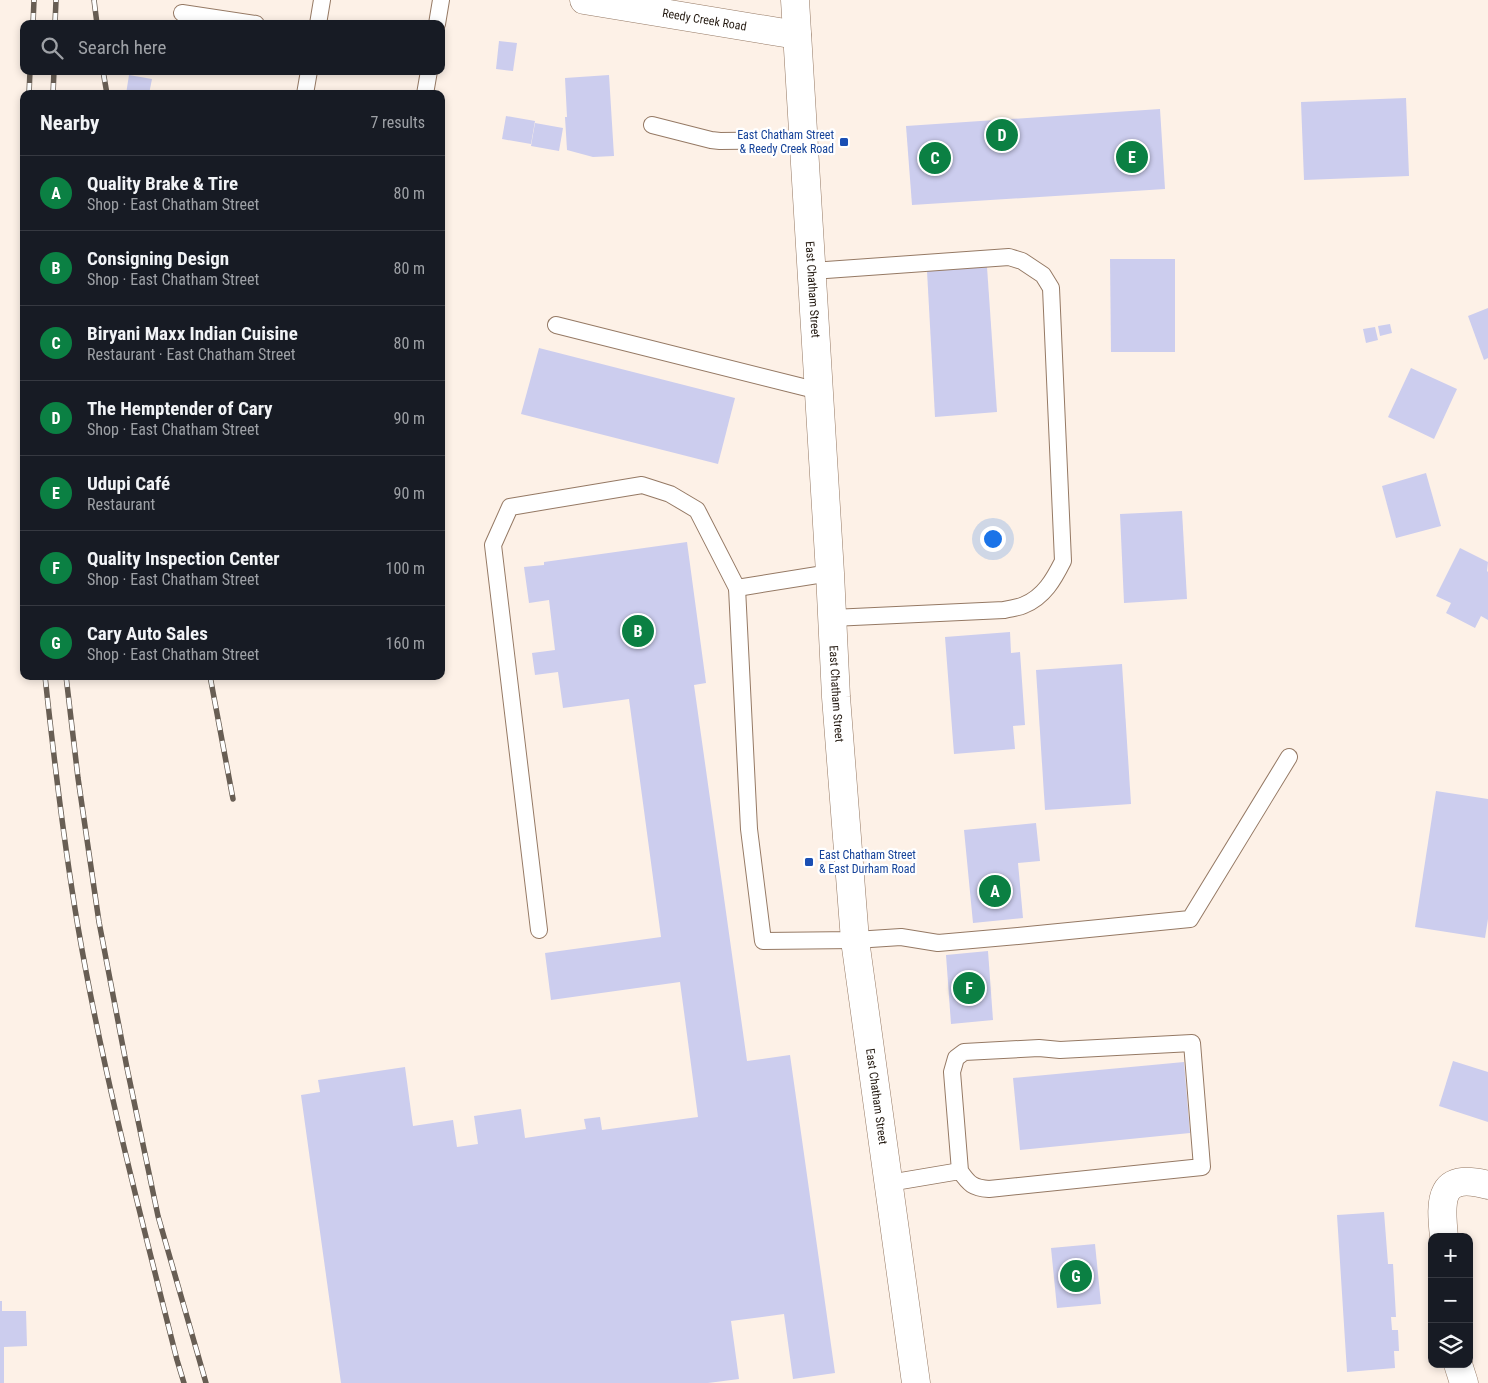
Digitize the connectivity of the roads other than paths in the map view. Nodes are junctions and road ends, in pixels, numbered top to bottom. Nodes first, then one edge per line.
1 (322, 0) edge
2 (441, 0) edge
3 (584, 0) edge
4 (795, 0) edge
5 (642, 5) edge
6 (182, 13) dead end
7 (229, 20) edge
8 (319, 20) edge
9 (438, 20) edge
10 (797, 35) junction
11 (308, 75) edge
12 (428, 75) edge
13 (306, 90) edge
14 (426, 90) edge
15 (652, 125) dead end
16 (804, 140) junction
17 (812, 271) junction
18 (556, 325) dead end
19 (819, 391) junction
20 (830, 572) junction
21 (737, 588) junction
22 (832, 618) junction
23 (1289, 757) dead end
24 (539, 930) dead end
25 (855, 940) junction
26 (960, 1171) junction
27 (889, 1183) junction
28 (1488, 1185) edge
29 (1444, 1233) edge
30 (1459, 1368) edge
31 (916, 1383) edge
32 (1464, 1383) edge

1 - 8 lane
2 - 9 lane
3 - 5 main road, Reedy Creek Road
4 - 10 main road, East Chatham Street
5 - 10 main road, Reedy Creek Road
6 - 7 lane
10 - 16 main road, East Chatham Street
11 - 13 lane
12 - 14 lane
15 - 16 lane
16 - 17 main road, East Chatham Street
17 - 19 main road, East Chatham Street
17 - 22 lane
18 - 19 lane
19 - 20 main road, East Chatham Street
20 - 21 lane
20 - 22 main road, East Chatham Street
21 - 24 lane
21 - 25 lane
22 - 25 main road, East Chatham Street
23 - 25 lane
25 - 27 main road, East Chatham Street
26 - 26 lane
26 - 27 lane
27 - 31 main road, East Chatham Street
28 - 29 main road
30 - 32 main road

